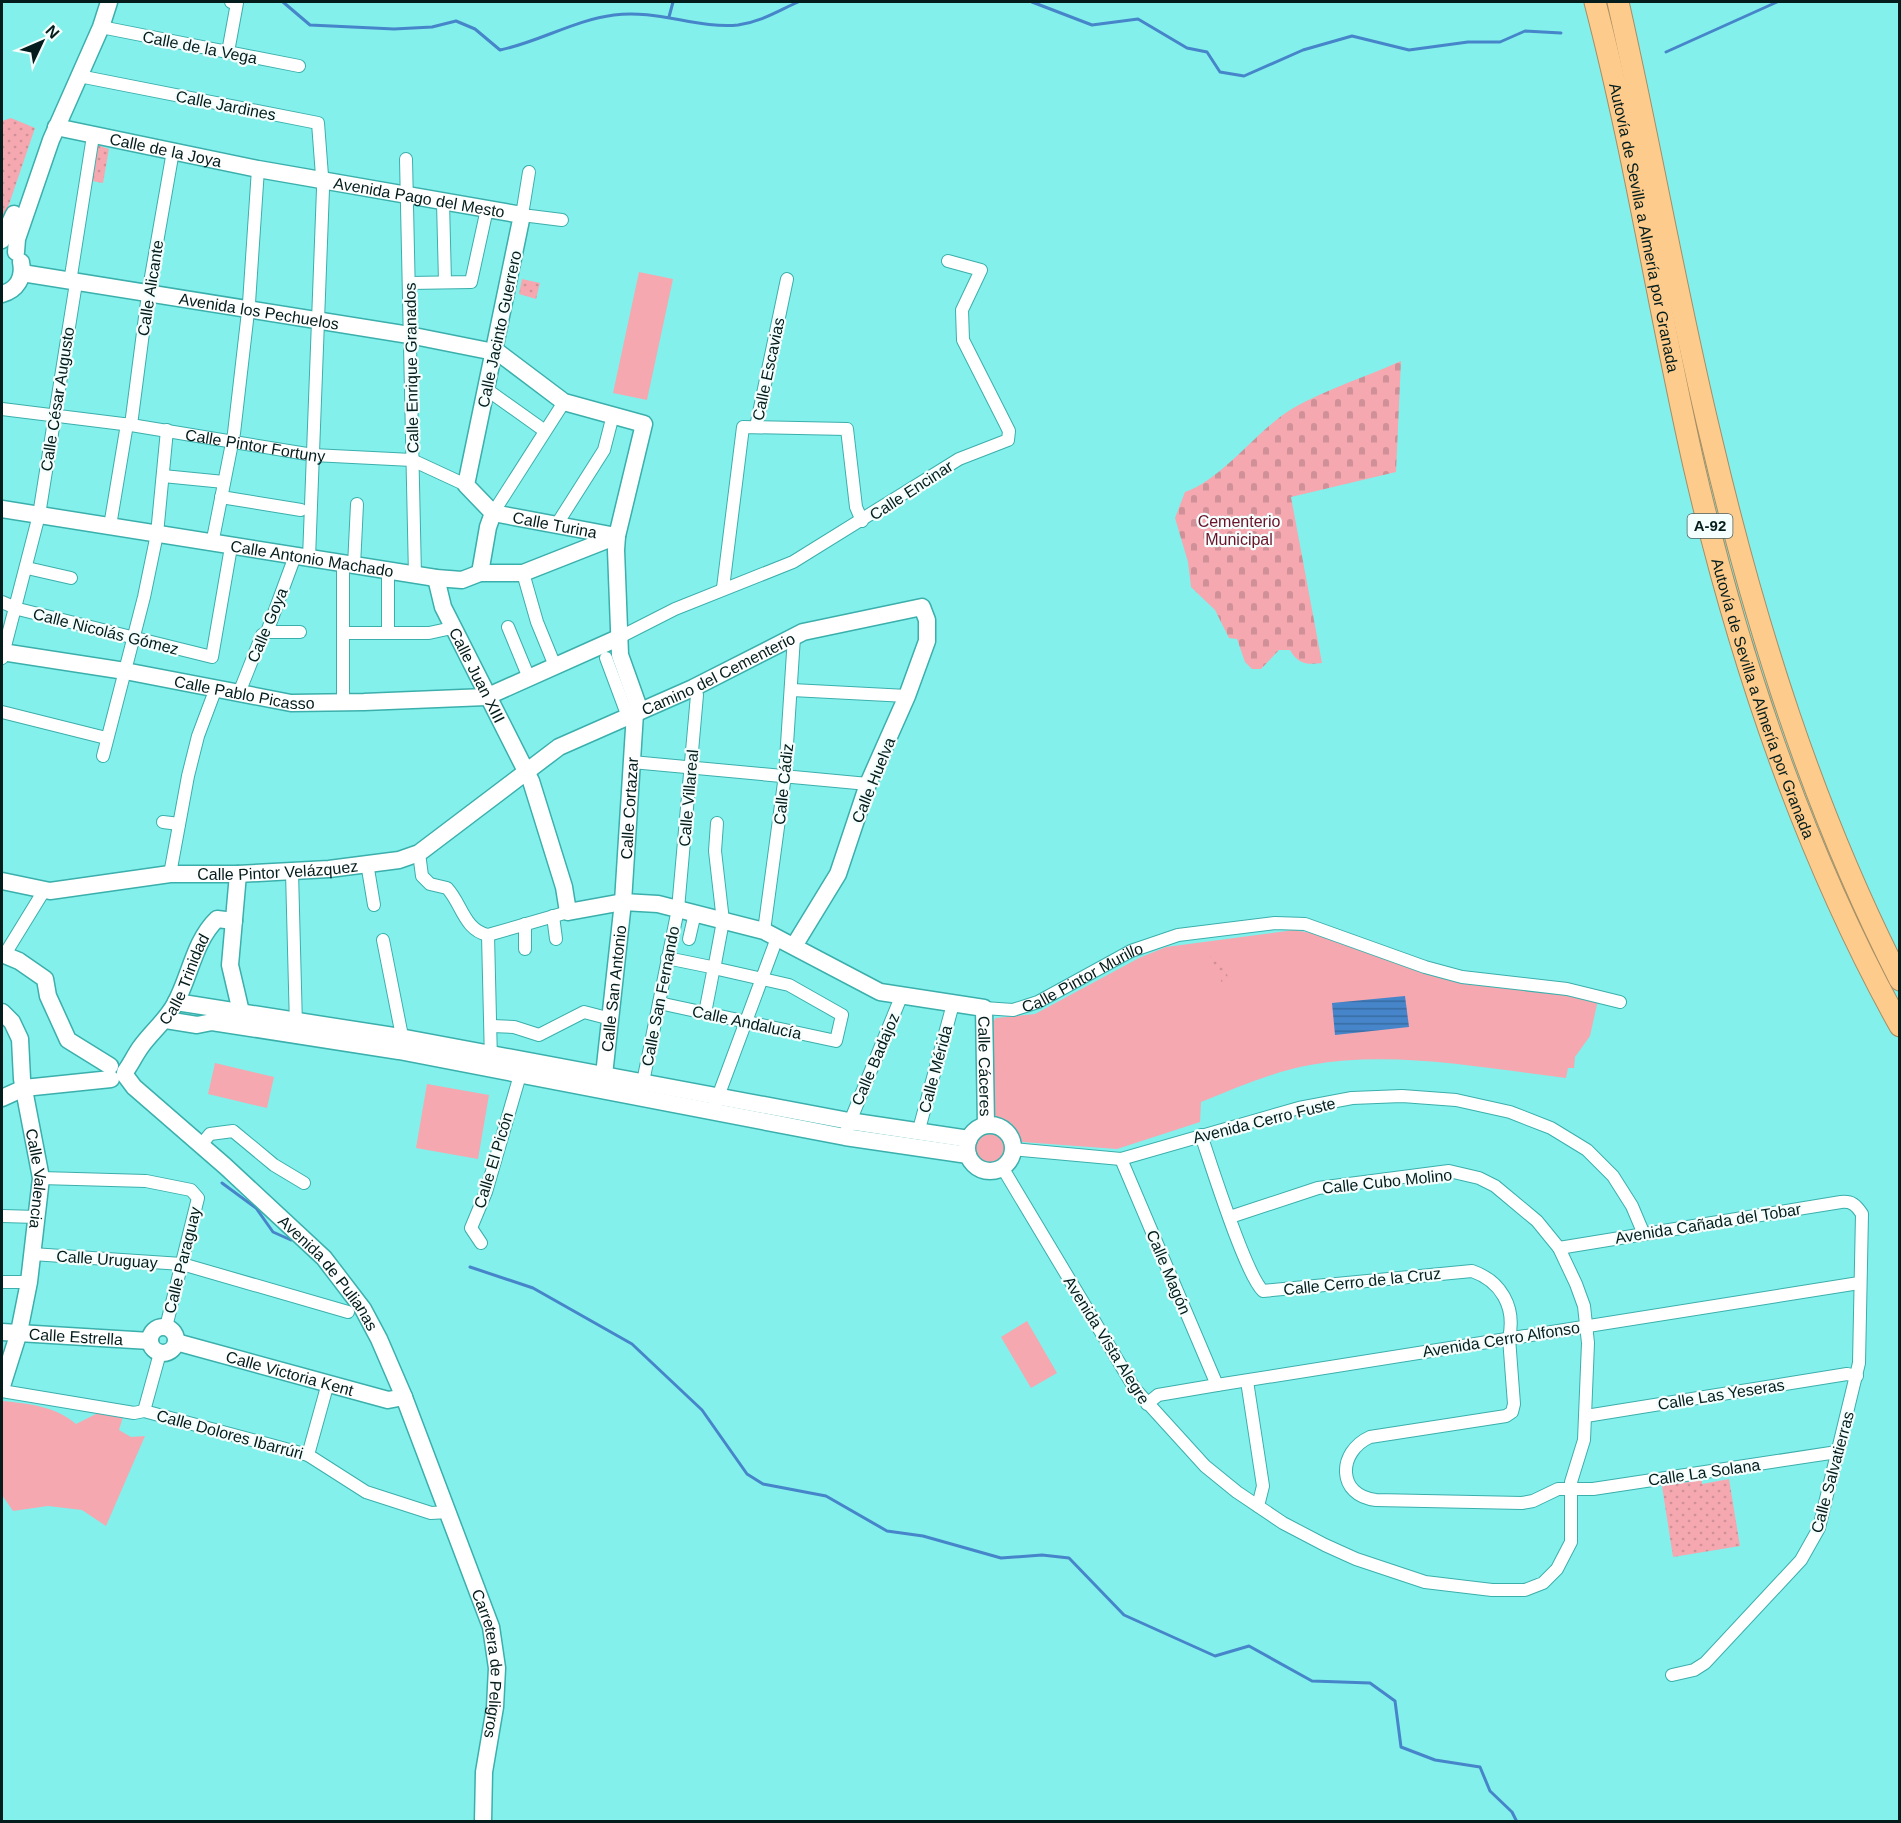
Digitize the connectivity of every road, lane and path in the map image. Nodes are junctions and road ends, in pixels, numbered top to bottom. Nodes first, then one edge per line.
1 (109, 2) edge
2 (231, 2) edge
3 (1595, 2) edge
4 (1618, 2) edge
5 (102, 27) junction
6 (228, 52) junction
7 (299, 66) dead end
8 (79, 76) junction
9 (56, 127) junction
10 (93, 136) junction
11 (173, 151) junction
12 (406, 159) dead end
13 (258, 169) junction
14 (278, 172) joint
15 (529, 172) dead end
16 (321, 180) junction
17 (408, 197) junction
18 (442, 202) junction
19 (487, 209) junction
20 (522, 215) junction
21 (562, 220) dead end
22 (6, 245) edge
23 (948, 261) dead end
24 (22, 273) junction
25 (787, 279) dead end
26 (445, 282) junction
27 (73, 283) junction
28 (410, 283) junction
29 (2, 294) edge
30 (148, 294) junction
31 (248, 310) junction
32 (316, 321) junction
33 (409, 336) junction
34 (494, 352) junction
35 (486, 389) junction
36 (564, 402) junction
37 (2, 409) edge
38 (54, 414) junction
39 (613, 415) junction
40 (129, 425) junction
41 (756, 428) junction
42 (168, 430) junction
43 (545, 431) junction
44 (231, 440) junction
45 (312, 455) junction
46 (412, 460) junction
47 (163, 476) junction
48 (224, 482) junction
49 (466, 485) junction
50 (221, 497) junction
51 (357, 504) dead end
52 (2, 509) edge
53 (301, 510) dead end
54 (493, 513) junction
55 (39, 515) junction
56 (862, 521) junction
57 (557, 524) junction
58 (110, 526) junction
59 (157, 534) junction
60 (617, 536) junction
61 (212, 544) junction
62 (231, 547) junction
63 (302, 557) junction
64 (349, 565) junction
65 (27, 568) junction
66 (388, 572) junction
67 (480, 573) junction
68 (523, 573) junction
69 (415, 576) junction
70 (71, 578) dead end
71 (436, 579) junction
72 (723, 588) junction
73 (2, 602) edge
74 (15, 607) junction
75 (922, 607) joint
76 (508, 627) dead end
77 (453, 628) junction
78 (267, 632) junction
79 (300, 632) dead end
80 (343, 633) junction
81 (388, 633) junction
82 (794, 637) junction
83 (134, 638) junction
84 (618, 638) junction
85 (2, 655) edge
86 (606, 658) dead end
87 (555, 666) junction
88 (125, 671) junction
89 (529, 678) junction
90 (216, 688) junction
91 (693, 688) junction
92 (792, 690) junction
93 (239, 693) junction
94 (907, 696) junction
95 (486, 697) junction
96 (343, 702) junction
97 (2, 712) edge
98 (634, 714) junction
99 (106, 738) junction
100 (103, 756) dead end
101 (632, 762) junction
102 (691, 766) junction
103 (525, 771) junction
104 (785, 775) junction
105 (868, 784) junction
106 (163, 822) dead end
107 (717, 823) dead end
108 (179, 824) junction
109 (419, 853) junction
110 (367, 863) junction
111 (292, 872) junction
112 (170, 874) junction
113 (238, 874) junction
114 (2, 880) edge
115 (45, 890) junction
116 (623, 902) junction
117 (374, 905) dead end
118 (678, 909) junction
119 (695, 913) junction
120 (561, 914) junction
121 (234, 921) junction
122 (723, 921) junction
123 (525, 924) junction
124 (488, 935) junction
125 (771, 935) junction
126 (556, 939) dead end
127 (689, 939) dead end
128 (383, 940) dead end
129 (794, 946) junction
130 (525, 949) dead end
131 (3, 954) edge
132 (667, 958) junction
133 (714, 968) junction
134 (763, 978) junction
135 (1899, 980) edge
136 (901, 997) junction
137 (176, 1002) junction
138 (1620, 1002) dead end
139 (658, 1003) junction
140 (953, 1004) junction
141 (984, 1008) junction
142 (2, 1012) edge
143 (242, 1012) junction
144 (705, 1013) junction
145 (611, 1019) junction
146 (166, 1020) junction
147 (745, 1022) junction
148 (492, 1026) junction
149 (1899, 1026) edge
150 (295, 1027) junction
151 (399, 1044) junction
152 (491, 1061) junction
153 (118, 1074) junction
154 (520, 1075) junction
155 (603, 1082) junction
156 (643, 1082) junction
157 (24, 1088) junction
158 (2, 1098) edge
159 (715, 1104) junction
160 (986, 1125) junction
161 (847, 1129) junction
162 (918, 1133) junction
163 (1201, 1135) junction
164 (201, 1145) junction
165 (968, 1147) junction
166 (1012, 1149) junction
167 (1121, 1159) junction
168 (1002, 1167) junction
169 (41, 1178) junction
170 (304, 1183) dead end
171 (1857, 1206) joint
172 (2, 1216) edge
173 (37, 1217) junction
174 (1230, 1217) junction
175 (1643, 1232) junction
176 (481, 1243) dead end
177 (1559, 1248) junction
178 (32, 1254) junction
179 (182, 1264) junction
180 (2, 1282) edge
181 (29, 1282) junction
182 (1859, 1283) junction
183 (348, 1312) dead end
184 (1587, 1325) junction
185 (166, 1328) junction
186 (2, 1332) edge
187 (19, 1332) junction
188 (1509, 1338) junction
189 (176, 1342) junction
190 (155, 1347) junction
191 (1857, 1376) junction
192 (1247, 1381) junction
193 (328, 1383) junction
194 (1217, 1385) junction
195 (2, 1386) edge
196 (2, 1392) edge
197 (404, 1398) junction
198 (1147, 1404) junction
199 (144, 1411) junction
200 (1586, 1416) junction
201 (1837, 1452) junction
202 (308, 1455) junction
203 (1571, 1490) junction
204 (1258, 1506) junction
205 (448, 1512) junction
206 (1672, 1675) dead end
207 (483, 1821) edge

1 - 5 street
2 - 6 street
3 - 149 highway, Autovía de Sevilla a Almería por Granada / A-92
4 - 135 highway, Autovía de Sevilla a Almería por Granada / A-92
5 - 6 street, Calle de la Vega
5 - 8 street
6 - 7 street, Calle de la Vega
8 - 9 street
8 - 16 street, Calle Jardines
9 - 10 street, Calle de la Joya
9 - 22 street
10 - 11 street, Calle de la Joya
10 - 27 street, Calle César Augusto
11 - 13 street, Calle de la Joya
11 - 30 street, Calle Alicante
12 - 17 street, Calle Enrique Granados
13 - 14 street, Calle de la Joya
13 - 31 street
14 - 16 street, Avenida Pago del Mesto
15 - 20 street, Calle Jacinto Guerrero
16 - 17 street, Avenida Pago del Mesto
16 - 32 street, Calle Goya
17 - 18 street, Avenida Pago del Mesto
17 - 28 street, Calle Enrique Granados
18 - 19 street, Avenida Pago del Mesto
18 - 26 street
19 - 20 street, Avenida Pago del Mesto
19 - 26 street
20 - 21 street, Avenida Pago del Mesto
20 - 34 street, Calle Jacinto Guerrero
22 - 24 street
23 - 56 street, Calle Encinar
24 - 27 street, Avenida los Pechuelos
24 - 29 street
25 - 41 street, Calle Escavias
26 - 28 street
27 - 30 street, Avenida los Pechuelos
27 - 38 street, Calle César Augusto
28 - 33 street, Calle Enrique Granados
30 - 31 street, Avenida los Pechuelos
30 - 40 street, Calle Alicante
31 - 32 street, Avenida los Pechuelos
31 - 44 street
32 - 33 street, Avenida los Pechuelos
32 - 45 street, Calle Goya
33 - 34 street, Avenida los Pechuelos
33 - 46 street, Calle Enrique Granados
34 - 35 street, Calle Jacinto Guerrero
34 - 36 street
35 - 43 street
35 - 49 street, Calle Jacinto Guerrero
36 - 39 street
36 - 43 street
37 - 38 street, Calle Pintor Fortuny
38 - 40 street, Calle Pintor Fortuny
38 - 55 street, Calle César Augusto
39 - 57 street
39 - 60 street
40 - 42 street, Calle Pintor Fortuny
40 - 58 street, Calle Alicante
41 - 56 street
41 - 72 street, Calle Escavias
42 - 44 street, Calle Pintor Fortuny
42 - 47 street
43 - 54 street
44 - 45 street, Calle Pintor Fortuny
44 - 48 street
45 - 46 street, Calle Pintor Fortuny
45 - 63 street, Calle Goya
46 - 49 street, Calle Pintor Fortuny
46 - 69 street, Calle Enrique Granados
47 - 48 street
47 - 59 street
48 - 50 street
49 - 54 street, Calle Pintor Fortuny
50 - 53 street
50 - 61 street
51 - 64 street
52 - 55 street, Calle Antonio Machado
54 - 57 street, Calle Turina
54 - 67 street
55 - 58 street, Calle Antonio Machado
55 - 65 street, Calle César Augusto
56 - 72 street, Calle Encinar
57 - 60 street, Calle Turina
58 - 59 street, Calle Antonio Machado
59 - 61 street, Calle Antonio Machado
59 - 83 street
60 - 68 street, Calle Antonio Machado
60 - 84 street
61 - 62 street, Calle Antonio Machado
62 - 63 street, Calle Antonio Machado
62 - 83 street, Calle Nicolás Gómez
63 - 64 street, Calle Antonio Machado
63 - 78 street, Calle Goya
64 - 66 street, Calle Antonio Machado
64 - 80 street
65 - 70 street
65 - 74 street, Calle César Augusto
66 - 69 street, Calle Antonio Machado
66 - 81 street
67 - 68 street, Calle Antonio Machado
67 - 71 street, Calle Antonio Machado
68 - 87 street
69 - 71 street, Calle Antonio Machado
71 - 77 street, Calle Juan XIII
72 - 84 street, Calle Encinar
73 - 74 street, Calle Nicolás Gómez
74 - 83 street, Calle Nicolás Gómez
74 - 85 street, Calle César Augusto
75 - 82 street, Camino del Cementerio
75 - 94 street, Calle Huelva
76 - 89 street
77 - 81 street
77 - 95 street, Calle Juan XIII
78 - 79 street
78 - 93 street, Calle Goya
80 - 81 street
80 - 96 street
82 - 91 street, Camino del Cementerio
82 - 92 street, Calle Cádiz
83 - 88 street
84 - 87 street
84 - 98 street
85 - 88 street, Calle Pablo Picasso
86 - 98 street
87 - 89 street
88 - 90 street, Calle Pablo Picasso
88 - 99 street
89 - 95 street
90 - 93 street, Calle Pablo Picasso
90 - 108 street
91 - 98 street, Camino del Cementerio
91 - 102 street, Calle Villareal
92 - 94 street
92 - 104 street, Calle Cádiz
93 - 96 street, Calle Pablo Picasso
94 - 105 street, Calle Huelva
95 - 96 street, Calle Pablo Picasso
95 - 103 street, Calle Juan XIII
97 - 99 street
98 - 101 street, Calle Cortazar
98 - 103 street, Camino del Cementerio
99 - 100 street
101 - 102 street
101 - 116 street, Calle Cortazar
102 - 104 street
102 - 118 street, Calle Villareal
103 - 109 street, Calle Pintor Velázquez
103 - 120 street, Calle Juan XIII
104 - 105 street
104 - 125 street, Calle Cádiz
105 - 129 street, Calle Huelva
106 - 108 street
107 - 122 street
108 - 112 street
109 - 110 street, Calle Pintor Velázquez
109 - 124 street
110 - 111 street, Calle Pintor Velázquez
110 - 117 street
111 - 113 street, Calle Pintor Velázquez
111 - 150 street
112 - 113 street, Calle Pintor Velázquez
112 - 115 street, Calle Pintor Velázquez
113 - 121 street, Calle Trinidad
114 - 115 street, Calle Pintor Velázquez
115 - 131 street
116 - 118 street, Calle Pintor Murillo
116 - 120 street, Calle Pintor Murillo
116 - 145 street, Calle San Antonio
118 - 119 street, Calle Pintor Murillo
118 - 132 street, Calle San Fernando
119 - 122 street, Calle Pintor Murillo
119 - 127 street
120 - 123 street, Calle Pintor Murillo
120 - 126 street
121 - 137 street, Calle Trinidad
121 - 143 street, Calle Trinidad
122 - 125 street, Calle Pintor Murillo
122 - 133 street
123 - 124 street, Calle Pintor Murillo
123 - 130 street
124 - 148 street
125 - 129 street, Calle Pintor Murillo
125 - 134 street, Calle Cádiz
128 - 151 street
129 - 136 street, Calle Pintor Murillo
131 - 153 street, Avenida de Pulianas
132 - 133 street
132 - 139 street, Calle San Fernando
133 - 134 street
133 - 144 street
134 - 147 street, Calle Cádiz
134 - 147 street, Calle Andalucía
136 - 140 street, Calle Pintor Murillo
136 - 161 street, Calle Badajoz
137 - 143 street
137 - 146 street, Calle Trinidad
138 - 141 street, Calle Pintor Murillo
139 - 144 street, Calle Andalucía
139 - 156 street, Calle San Fernando
140 - 141 street, Calle Pintor Murillo
140 - 162 street, Calle Mérida
141 - 160 street, Calle Cáceres
142 - 157 street, Calle Valencia
143 - 150 street
144 - 147 street, Calle Andalucía
145 - 148 street
145 - 155 street, Calle San Antonio
146 - 150 street
146 - 153 street, Calle Trinidad
147 - 159 street, Calle Cádiz
148 - 152 street
150 - 151 street
151 - 152 street
152 - 154 street
152 - 155 street
153 - 157 street, Calle Trinidad
153 - 164 street, Avenida de Pulianas
154 - 155 street
154 - 176 street, Calle El Picón
155 - 156 street
155 - 159 street
156 - 159 street
157 - 158 street, Calle Trinidad
157 - 169 street, Calle Valencia
159 - 161 street
160 - 165 street
160 - 166 street
161 - 162 street
161 - 165 street
162 - 165 street
163 - 167 street, Avenida Cerro Fuste
163 - 174 street, Calle Cerro de la Cruz
163 - 175 street, Avenida Cerro Fuste
164 - 170 street
164 - 197 street, Avenida de Pulianas
165 - 168 street
166 - 167 street, Avenida Cerro Fuste
166 - 168 street
167 - 194 street, Calle Magón
168 - 198 street, Avenida Vista Alegre
169 - 173 street, Calle Valencia
169 - 179 street, Calle Paraguay
171 - 175 street, Avenida Cañada del Tobar
171 - 182 street, Calle Salvatierras
172 - 173 street
173 - 178 street, Calle Valencia
174 - 177 street, Calle Cubo Molino
174 - 188 street, Calle Cerro de la Cruz
175 - 177 street, Avenida Cañada del Tobar
177 - 184 street, Calle Cubo Molino
178 - 179 street, Calle Uruguay
178 - 181 street, Calle Valencia
179 - 183 street, Calle Uruguay
179 - 185 street, Calle Paraguay
180 - 181 street
181 - 187 street, Calle Valencia
182 - 184 street, Avenida Cerro Alfonso
182 - 191 street, Calle Salvatierras
184 - 188 street, Avenida Cerro Alfonso
184 - 200 street, Calle Cubo Molino
185 - 189 street
185 - 190 street
186 - 187 street, Calle Estrella
187 - 190 street, Calle Estrella
187 - 195 street, Calle Valencia
188 - 192 street, Avenida Cerro Alfonso
188 - 203 street, Calle La Solana
189 - 190 street
189 - 193 street, Calle Victoria Kent
190 - 199 street
191 - 200 street, Calle Las Yeseras
191 - 201 street, Calle Salvatierras
192 - 194 street, Avenida Cerro Alfonso
192 - 204 street
193 - 197 street, Calle Victoria Kent
193 - 202 street
194 - 198 street, Avenida Cerro Alfonso
196 - 199 street, Calle Dolores Ibarrúri
197 - 205 street, Avenida de Pulianas
198 - 204 street, Avenida Vista Alegre
199 - 202 street, Calle Dolores Ibarrúri
200 - 203 street, Calle Cubo Molino
201 - 203 street, Calle La Solana
201 - 206 street, Calle Salvatierras
202 - 205 street, Calle Dolores Ibarrúri
203 - 204 street, Avenida Vista Alegre
205 - 207 street, Carretera de Peligros

